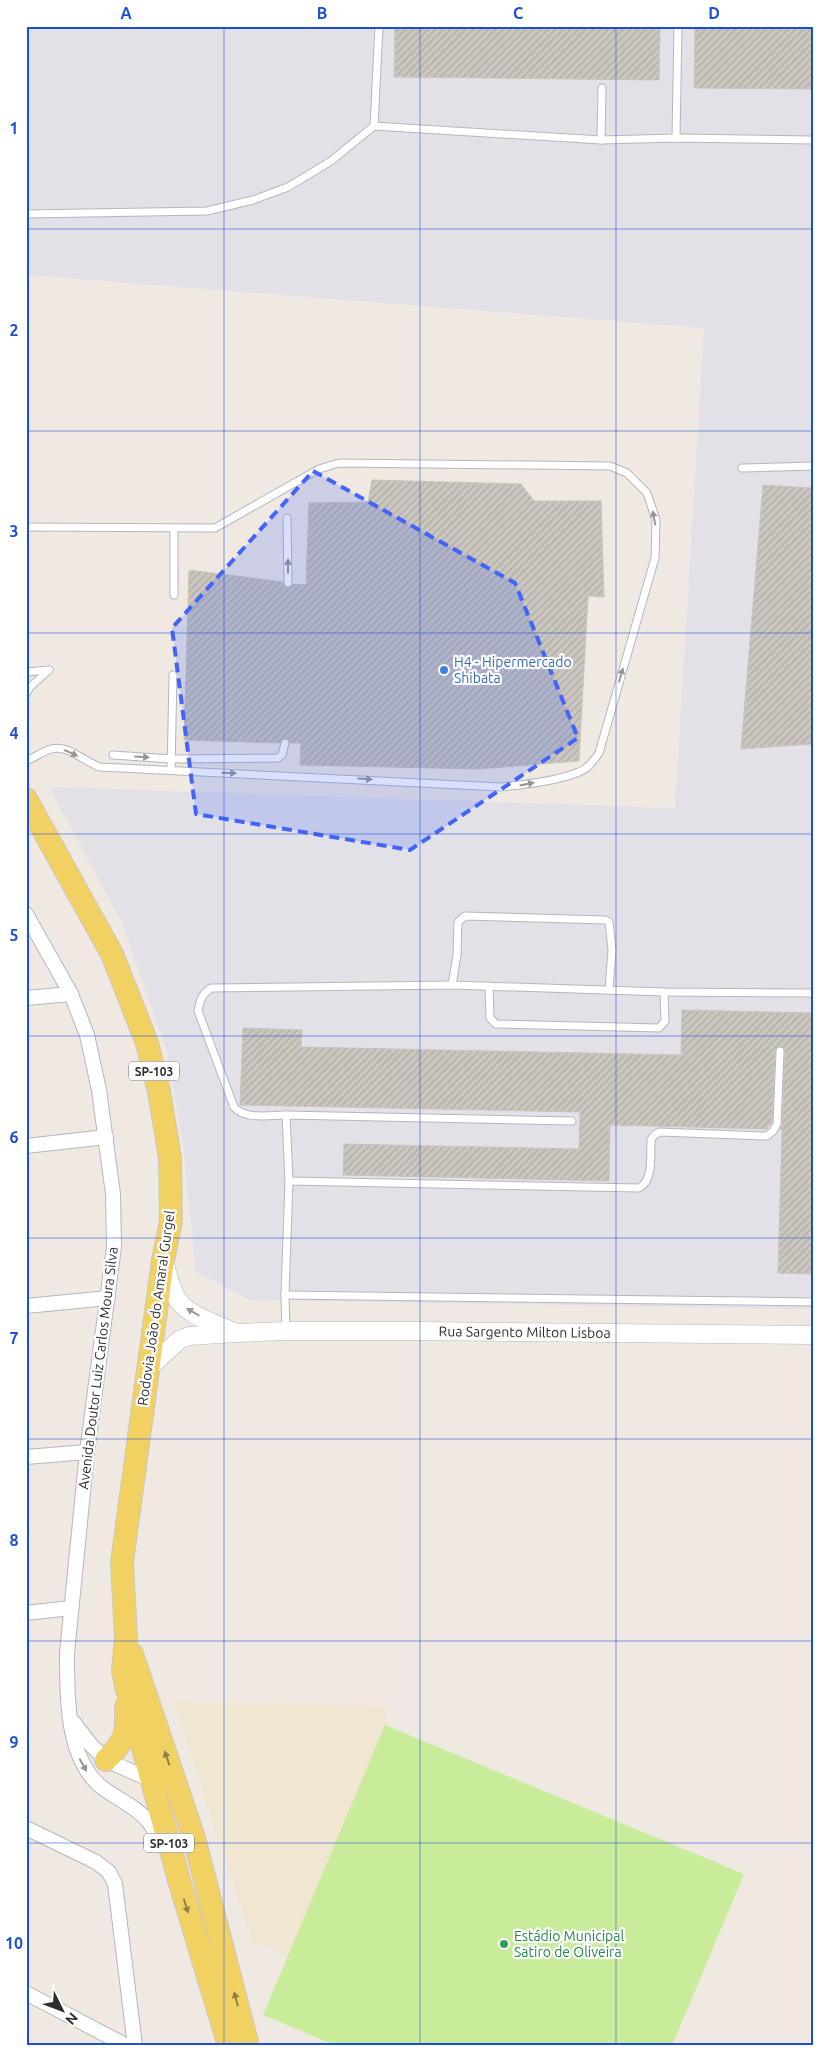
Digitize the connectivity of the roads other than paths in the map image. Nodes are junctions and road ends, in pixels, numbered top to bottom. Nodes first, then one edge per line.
1 (378, 26) edge
2 (678, 26) edge
3 (602, 88) dead end
4 (374, 126) junction
5 (676, 138) junction
6 (601, 140) junction
7 (813, 140) edge
8 (26, 214) edge
9 (813, 466) edge
10 (742, 468) dead end
11 (287, 518) dead end
12 (26, 527) edge
13 (174, 529) junction
14 (288, 583) dead end
15 (174, 595) dead end
16 (26, 672) edge
17 (173, 675) dead end
18 (26, 694) edge
19 (286, 743) dead end
20 (113, 755) dead end
21 (171, 759) junction
22 (26, 761) edge
23 (171, 770) junction
24 (26, 799) edge
25 (26, 914) edge
26 (452, 985) junction
27 (489, 986) junction
28 (609, 990) junction
29 (664, 992) junction
30 (813, 993) edge
31 (71, 994) junction
32 (26, 998) edge
33 (780, 1051) dead end
34 (286, 1115) junction
35 (572, 1121) dead end
36 (106, 1138) junction
37 (26, 1146) edge
38 (289, 1181) junction
39 (163, 1260) junction
40 (285, 1295) junction
41 (108, 1298) junction
42 (813, 1302) edge
43 (26, 1306) edge
44 (286, 1331) junction
45 (236, 1333) junction
46 (813, 1335) edge
47 (148, 1369) junction
48 (87, 1452) junction
49 (26, 1457) edge
50 (71, 1608) junction
51 (26, 1613) edge
52 (126, 1638) junction
53 (126, 1686) junction
54 (71, 1718) junction
55 (106, 1760) junction
56 (152, 1780) junction
57 (26, 1828) edge
58 (194, 1838) junction
59 (178, 1880) junction
60 (26, 1993) edge
61 (127, 2046) edge
62 (135, 2046) edge
63 (229, 2046) edge
64 (248, 2046) edge

1 - 4 lane
2 - 5 lane
3 - 6 lane
4 - 6 lane
4 - 8 lane
5 - 6 lane
5 - 7 lane
9 - 10 lane
14 -> 11 lane
12 - 13 lane
13 - 15 lane
23 -> 13 lane
16 - 18 lane
17 - 21 lane
19 - 21 lane
20 -> 21 lane
21 - 23 lane
22 -> 23 lane
24 - 39 main road, Rodovia João do Amaral Gurgel / SP-103
25 - 31 street, Avenida Doutor Luiz Carlos Moura Silva
26 - 27 lane
26 - 28 lane
26 - 34 lane
27 - 28 lane
27 - 29 lane
28 - 29 lane
29 - 30 lane
31 - 32 street
31 - 36 street, Avenida Doutor Luiz Carlos Moura Silva
33 - 38 lane
34 - 35 lane
34 - 38 lane
36 - 37 street
36 - 41 street, Avenida Doutor Luiz Carlos Moura Silva
38 - 40 lane
45 -> 39 street
39 - 47 main road, Rodovia João do Amaral Gurgel / SP-103
40 - 42 lane
40 - 44 lane
41 - 43 street
41 - 48 street, Avenida Doutor Luiz Carlos Moura Silva
44 - 45 street, Rua Sargento Milton Lisboa
44 - 46 street, Rua Sargento Milton Lisboa
45 - 47 street, Rua Sargento Milton Lisboa
47 - 52 main road, Rodovia João do Amaral Gurgel / SP-103
48 - 49 street
48 - 50 street, Avenida Doutor Luiz Carlos Moura Silva
50 - 51 street
50 - 54 street, Avenida Doutor Luiz Carlos Moura Silva
52 - 53 main road, Rodovia João do Amaral Gurgel / SP-103
58 -> 52 main road, Rodovia João do Amaral Gurgel
53 - 55 main road
53 - 56 main road, Rodovia João do Amaral Gurgel / SP-103
54 - 55 street
54 -> 59 street, Avenida Doutor Luiz Carlos Moura Silva
55 - 56 street
56 - 58 main road
56 - 59 main road, Rodovia João do Amaral Gurgel / SP-103
57 - 62 street
64 -> 58 main road, Rodovia João do Amaral Gurgel
59 -> 63 main road, Rodovia João do Amaral Gurgel / SP-103
60 - 61 street

